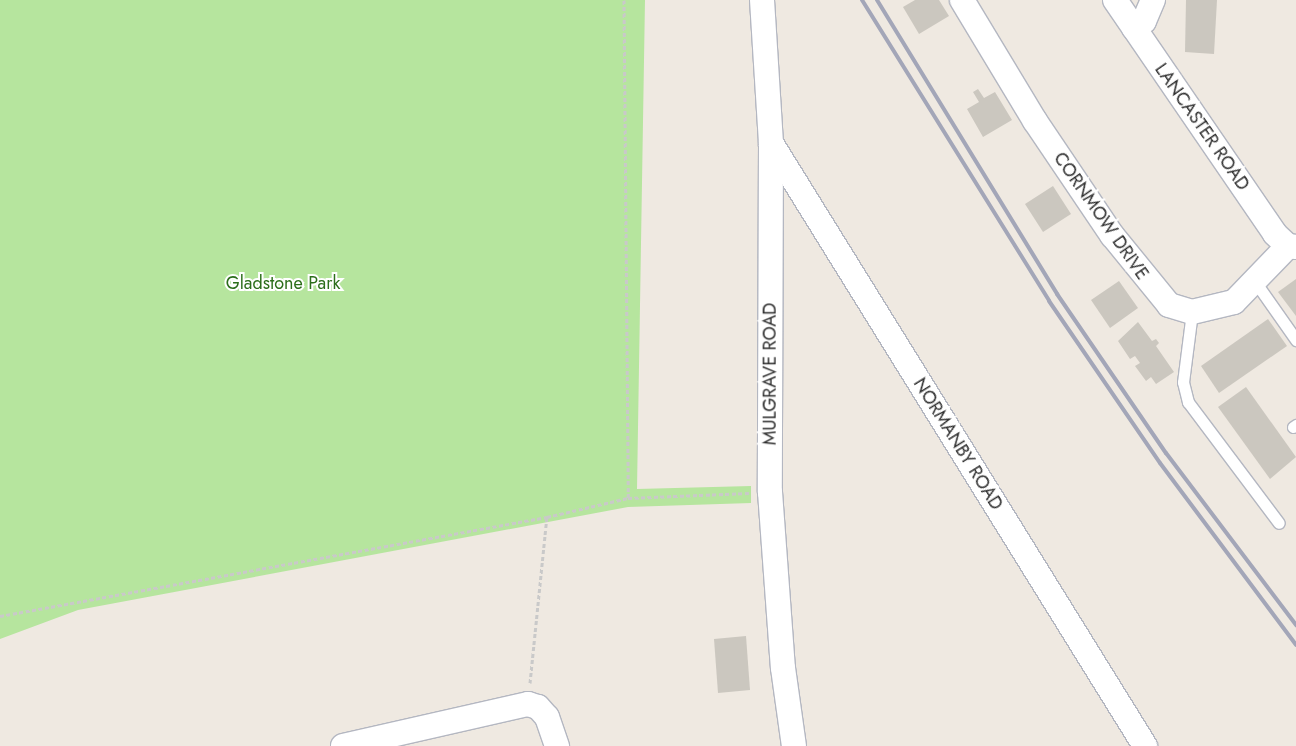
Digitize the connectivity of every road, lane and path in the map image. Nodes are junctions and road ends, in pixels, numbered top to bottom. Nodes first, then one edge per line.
1 (624, 0) edge
2 (762, 0) edge
3 (962, 0) edge
4 (1114, 0) edge
5 (1153, 0) edge
6 (1134, 28) junction
7 (771, 143) junction
8 (1292, 247) edge
9 (1256, 283) junction
10 (1192, 312) junction
11 (1296, 340) edge
12 (770, 492) junction
13 (628, 498) junction
14 (547, 517) junction
15 (1279, 523) dead end
16 (0, 616) edge
17 (533, 705) junction
18 (343, 746) edge
19 (557, 746) edge
20 (794, 746) edge
21 (1145, 746) edge

1 - 13 path
2 - 7 street, MULGRAVE ROAD
3 - 10 street, CORNMOW DRIVE
4 - 6 street, LANCASTER ROAD
5 - 6 street
6 - 8 street, LANCASTER ROAD
7 - 12 street, MULGRAVE ROAD
7 - 21 street, NORMANBY ROAD
8 - 9 street
9 - 10 street
9 - 11 lane
10 - 15 lane
12 - 13 path
12 - 20 street, MULGRAVE ROAD
13 - 14 path
14 - 16 path
14 - 17 path
17 - 18 street
17 - 19 street

